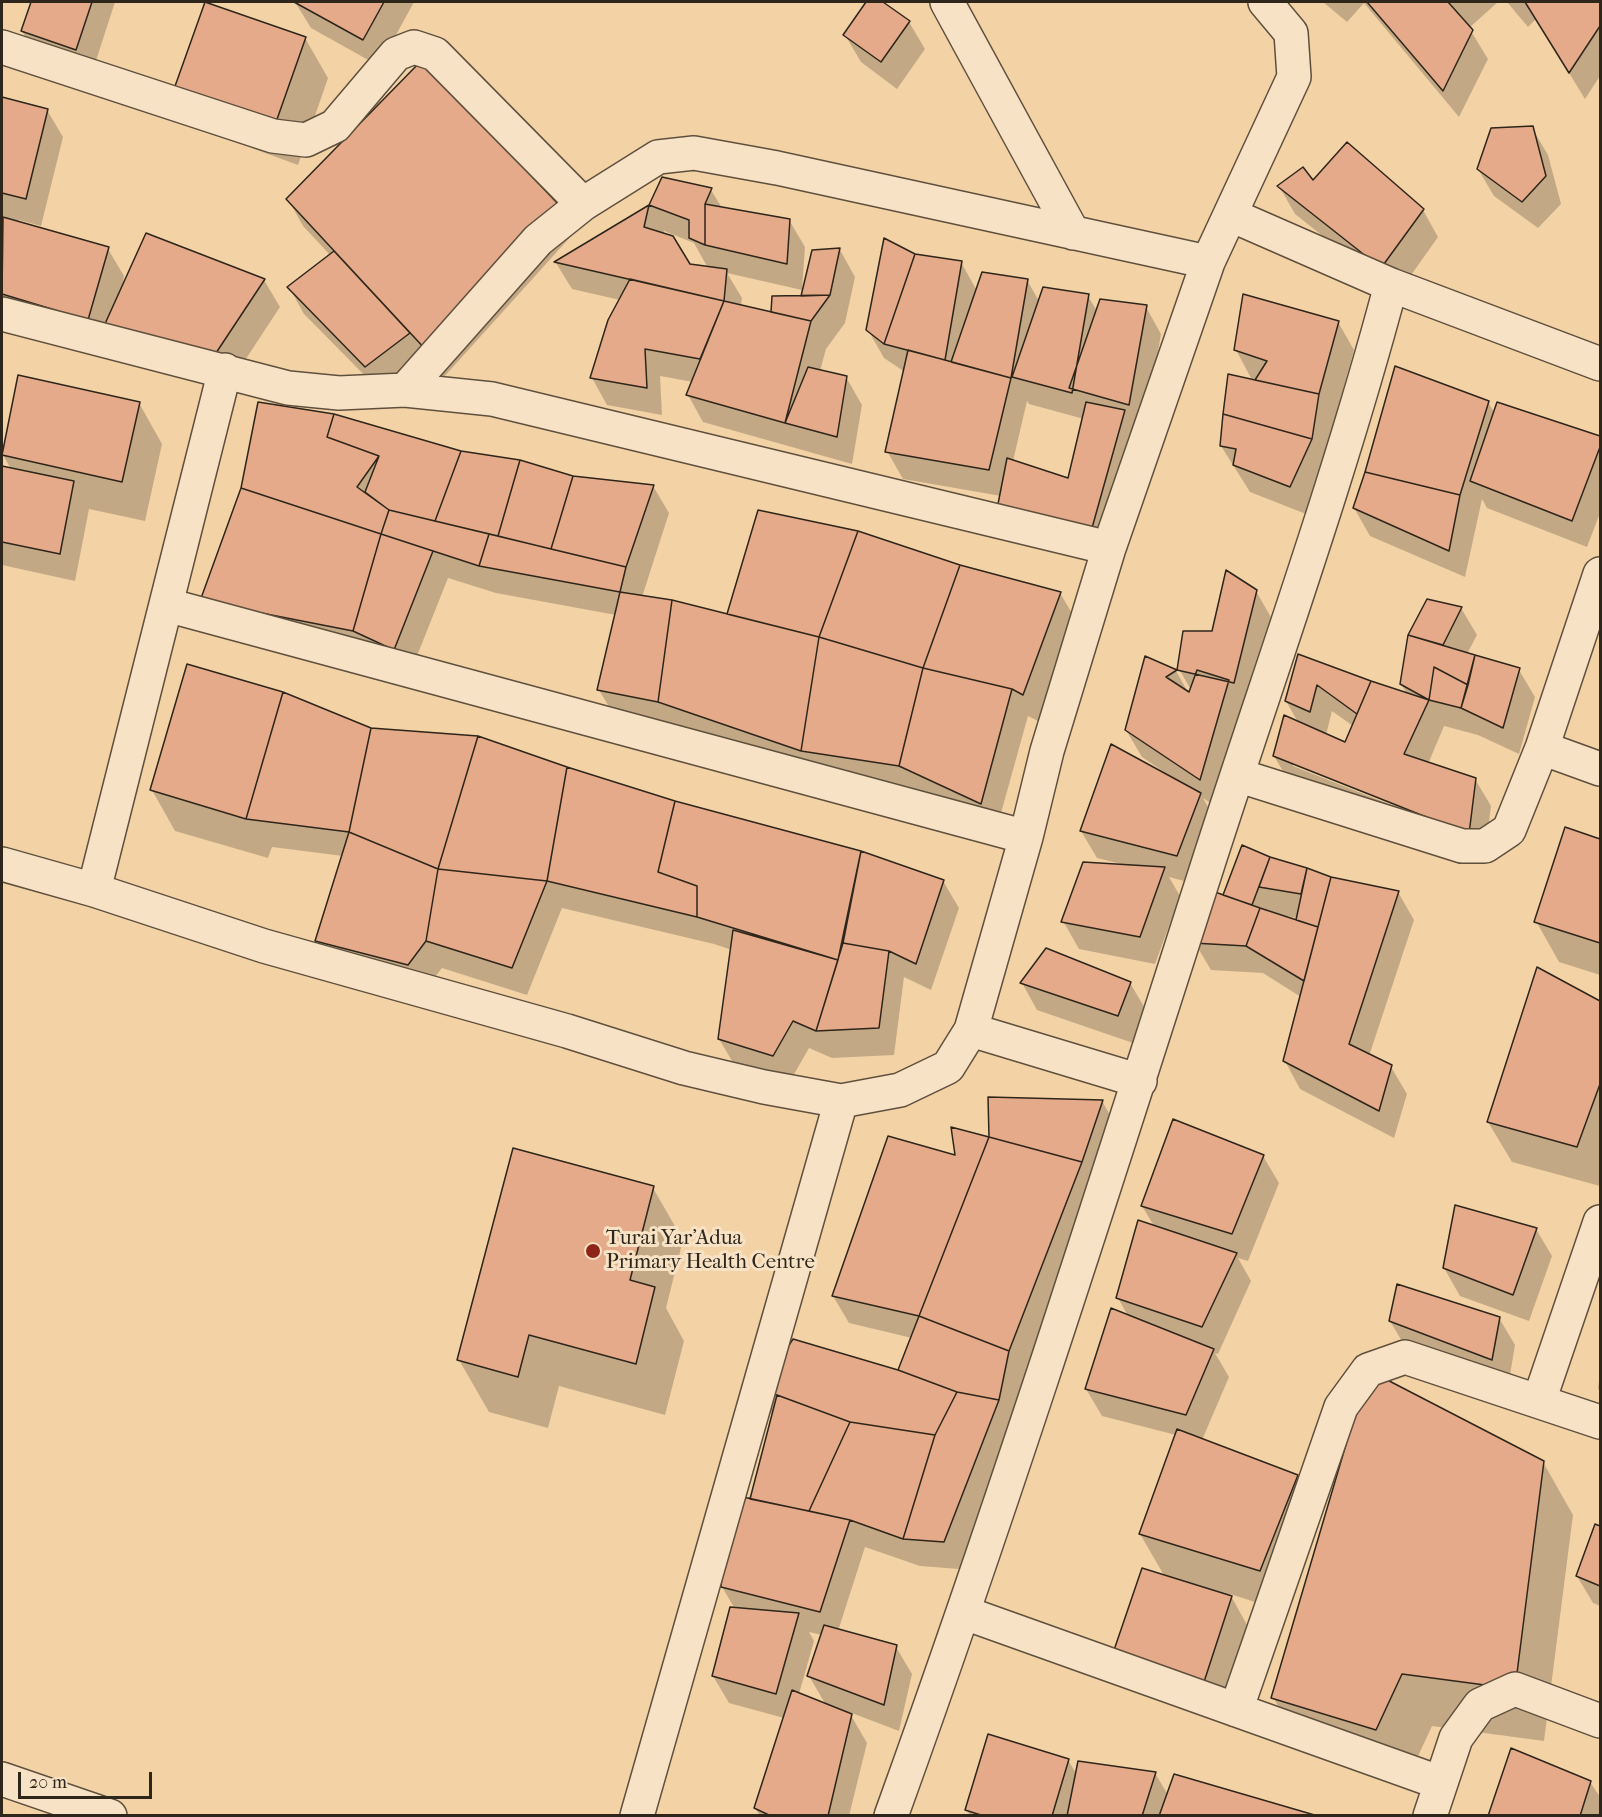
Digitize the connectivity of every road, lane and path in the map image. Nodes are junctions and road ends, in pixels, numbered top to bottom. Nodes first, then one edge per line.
1 (947, 2) edge
2 (1265, 2) edge
3 (2, 47) edge
4 (583, 204) junction
5 (1231, 215) junction
6 (1073, 233) junction
7 (1208, 262) junction
8 (1390, 285) junction
9 (2, 314) edge
10 (1600, 364) edge
11 (225, 370) junction
12 (405, 390) junction
13 (1109, 548) junction
14 (1600, 574) edge
15 (167, 605) junction
16 (1542, 748) junction
17 (1600, 770) edge
18 (1237, 775) junction
19 (1026, 837) junction
20 (2, 864) edge
21 (94, 890) junction
22 (971, 1030) junction
23 (1140, 1081) junction
24 (841, 1101) junction
25 (1600, 1222) edge
26 (1539, 1401) junction
27 (1600, 1422) edge
28 (965, 1613) junction
29 (1236, 1710) junction
30 (1600, 1721) edge
31 (2, 1779) edge
32 (1441, 1783) junction
33 (110, 1815) edge
34 (637, 1815) edge
35 (891, 1815) edge
36 (1430, 1815) edge

1 - 6 street
2 - 5 street
3 - 4 street
4 - 6 street
4 - 12 street
5 - 7 street
5 - 8 street
6 - 7 street
7 - 13 street
8 - 10 street
8 - 18 street
9 - 11 street
11 - 12 street
11 - 15 street
12 - 13 street
13 - 19 street
14 - 16 street
15 - 19 street
15 - 21 street
16 - 17 street
16 - 18 street
18 - 23 street
19 - 22 street
20 - 21 street
21 - 24 street
22 - 23 street
22 - 24 street
23 - 28 street
24 - 34 street
25 - 26 street
26 - 27 street
26 - 29 street
28 - 29 street
28 - 35 street
29 - 32 street
30 - 32 street
31 - 33 street
32 - 36 street

